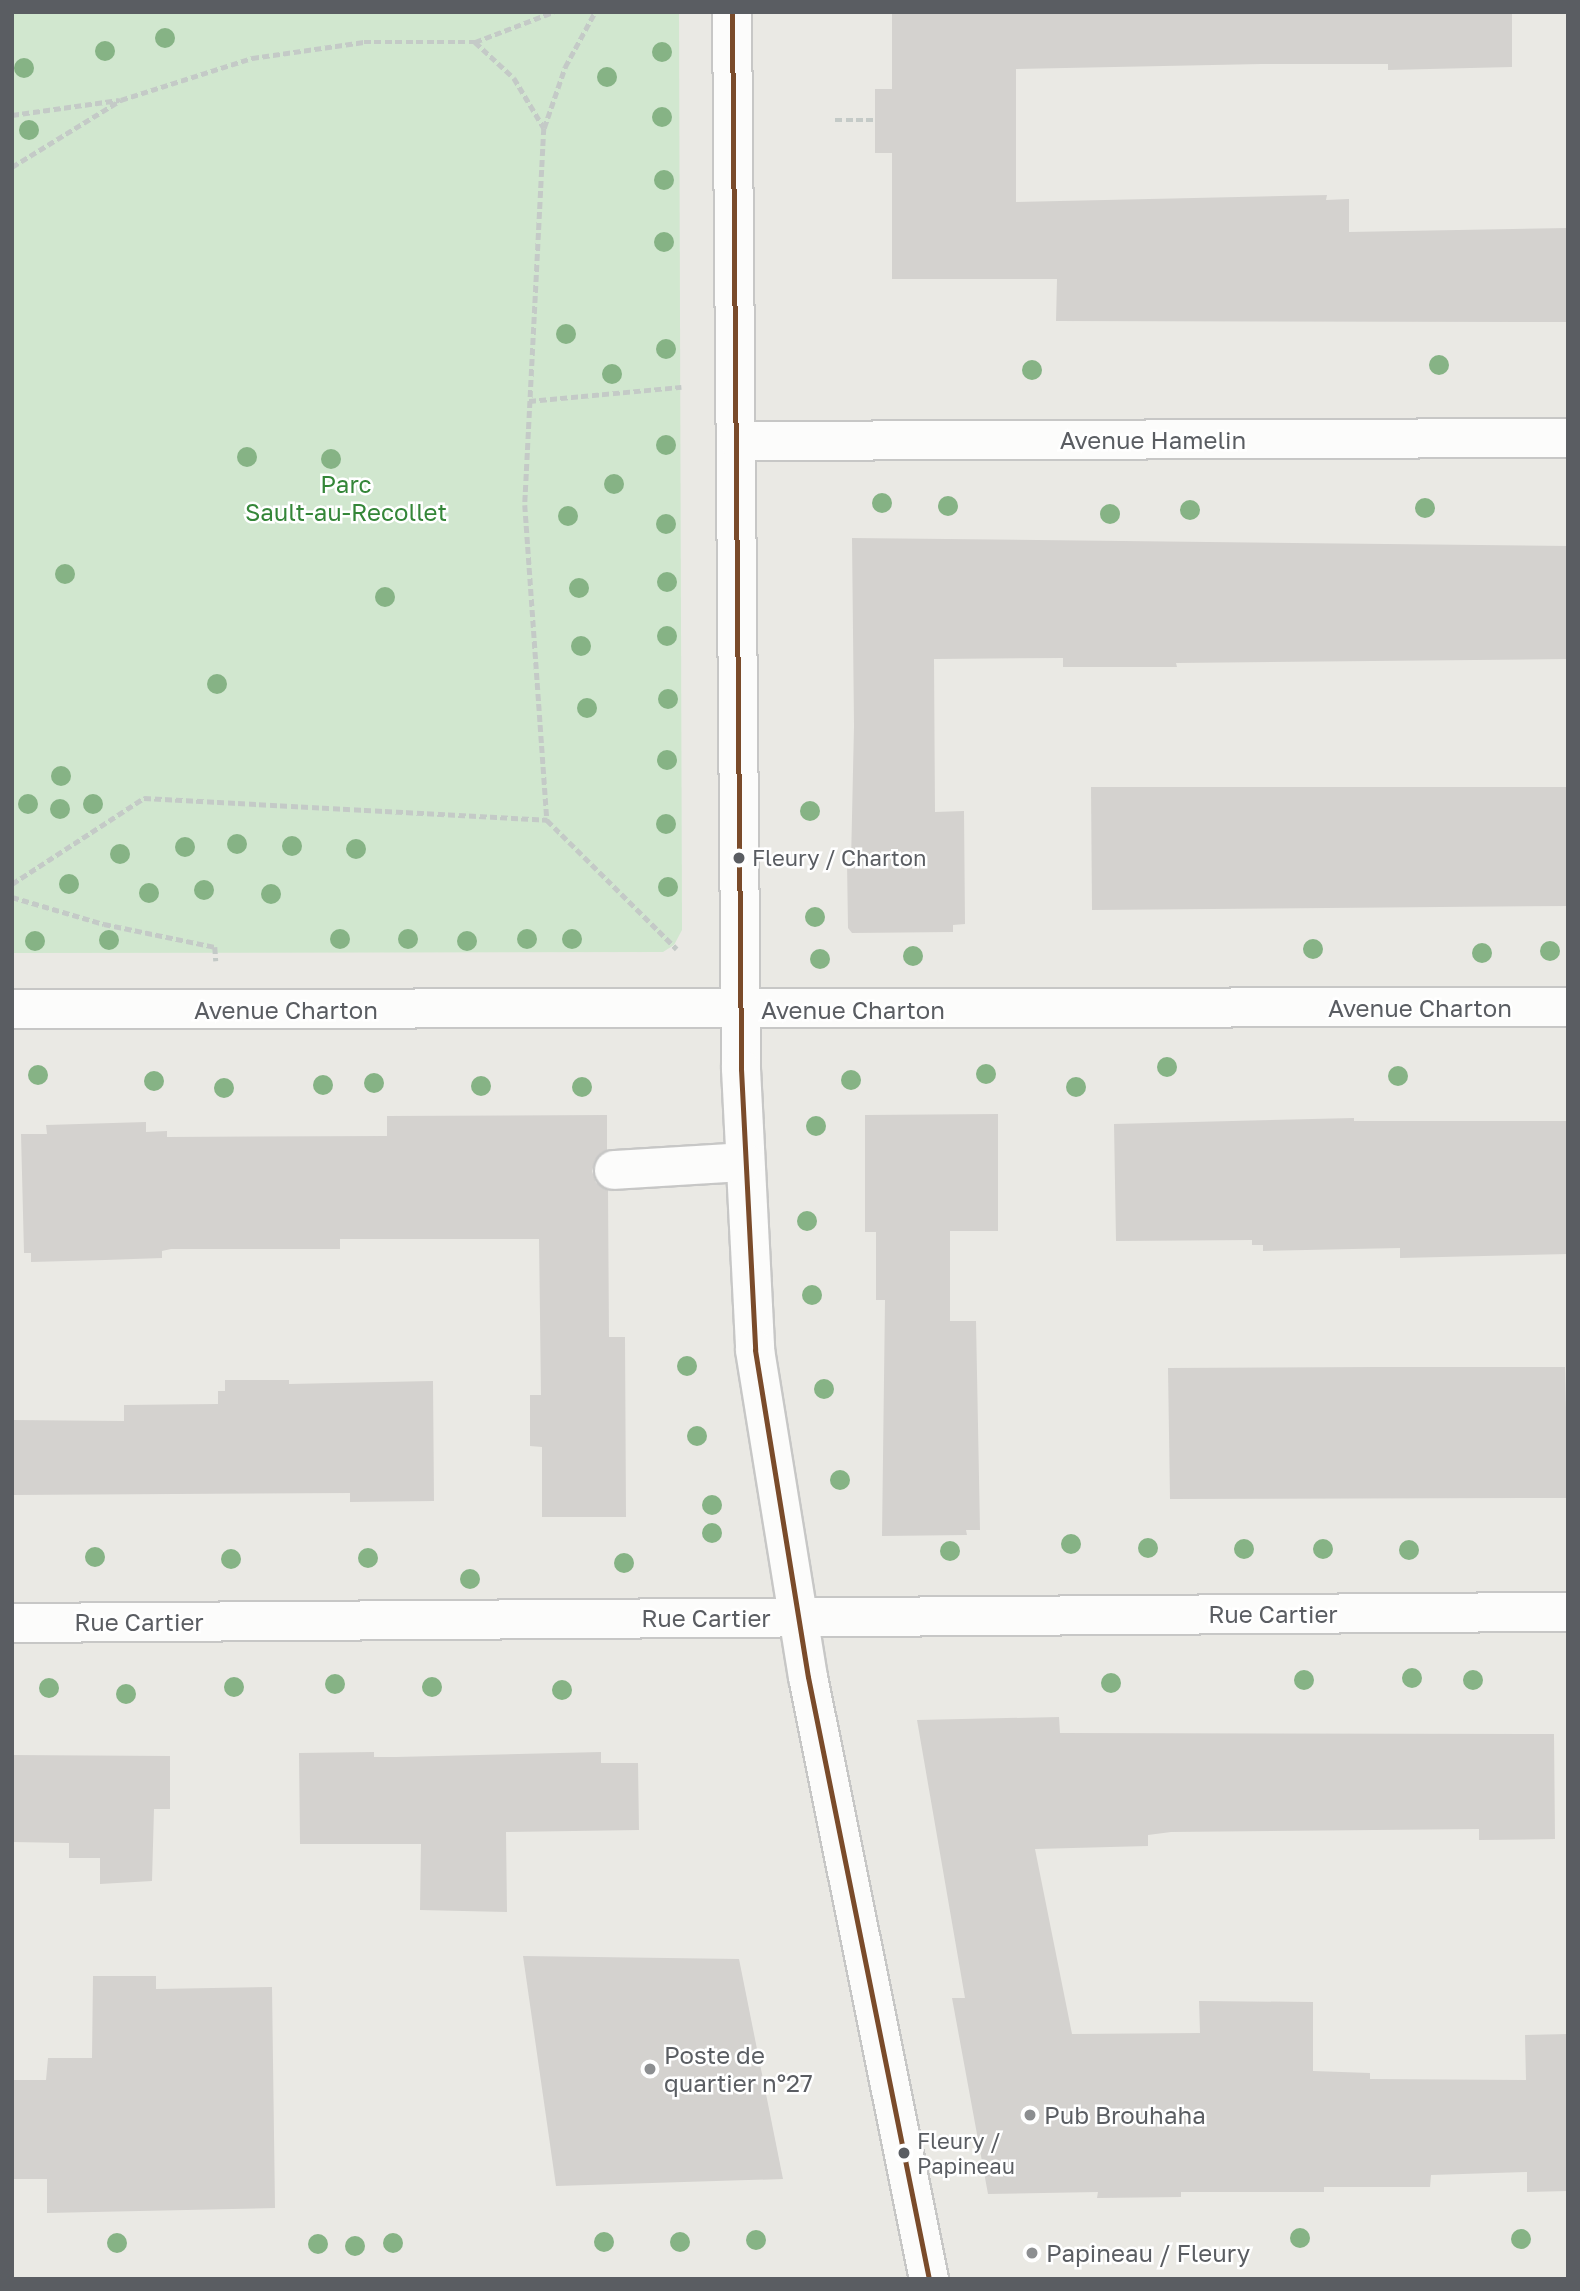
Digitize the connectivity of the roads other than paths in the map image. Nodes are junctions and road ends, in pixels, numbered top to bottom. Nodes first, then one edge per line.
1 (732, 12) edge
2 (1568, 438) edge
3 (739, 441) junction
4 (1568, 1007) edge
5 (12, 1009) edge
6 (741, 1010) junction
7 (744, 1162) junction
8 (614, 1170) dead end
9 (1568, 1612) edge
10 (797, 1618) junction
11 (12, 1623) edge
12 (929, 2279) edge

1 - 3 street
2 - 3 street, Avenue Hamelin
3 - 6 street
4 - 6 street, Avenue Charton
5 - 6 street, Avenue Charton
6 - 7 street
7 - 8 street
7 - 10 street
9 - 10 street, Rue Cartier
10 - 11 street, Rue Cartier
10 - 12 street

